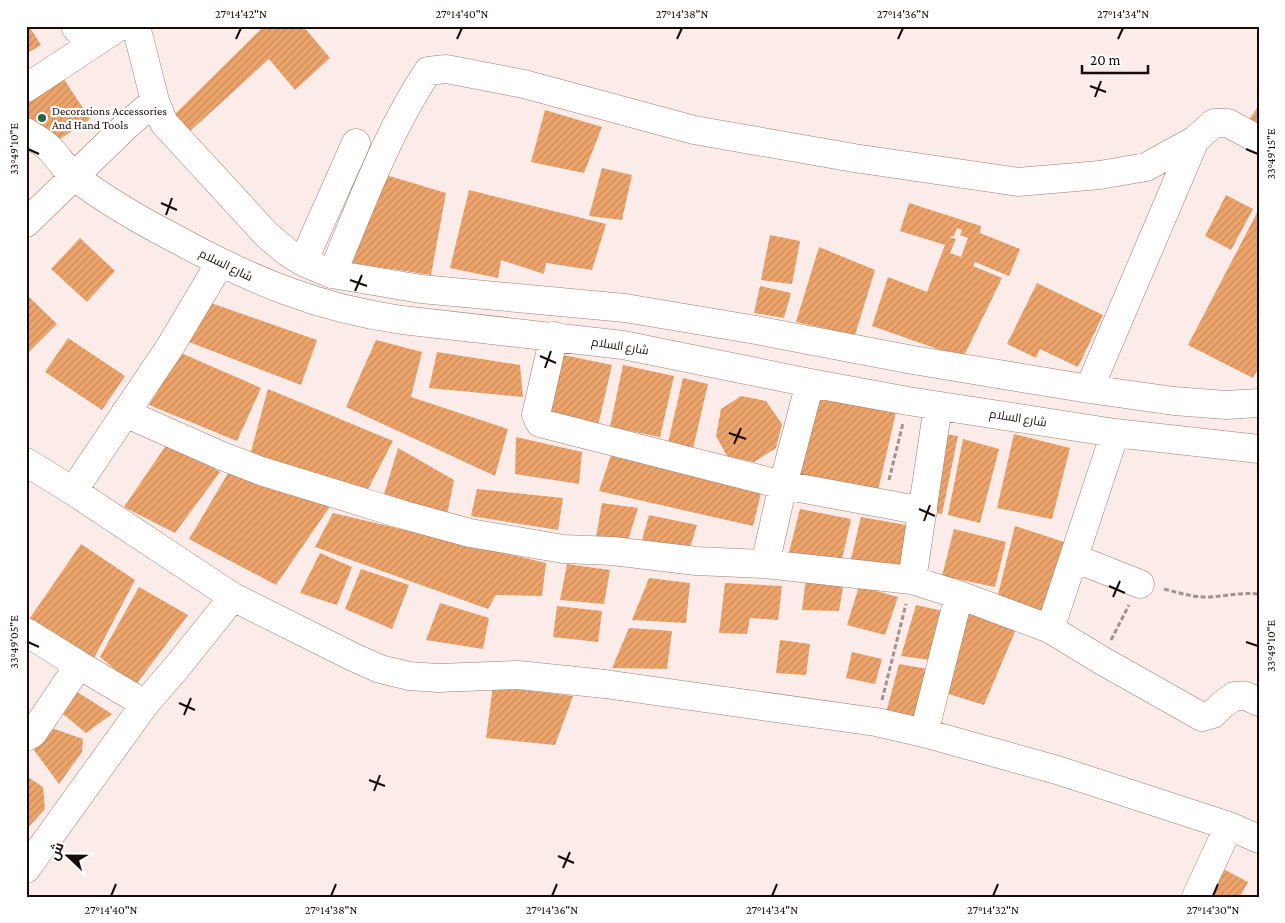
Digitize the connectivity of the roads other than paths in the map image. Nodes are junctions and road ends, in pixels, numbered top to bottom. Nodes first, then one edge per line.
1 (120, 26) edge
2 (136, 26) edge
3 (83, 36) edge
4 (26, 88) edge
5 (155, 101) junction
6 (26, 132) edge
7 (1195, 140) junction
8 (1259, 140) edge
9 (356, 143) dead end
10 (74, 176) junction
11 (26, 223) edge
12 (303, 262) junction
13 (220, 263) junction
14 (332, 274) junction
15 (554, 336) junction
16 (810, 383) junction
17 (1089, 389) junction
18 (1259, 403) edge
19 (1226, 405) junction
20 (938, 406) junction
21 (125, 413) junction
22 (1115, 434) junction
23 (1218, 445) junction
24 (1259, 449) edge
25 (26, 462) edge
26 (783, 485) junction
27 (73, 491) junction
28 (923, 511) junction
29 (1074, 558) junction
30 (765, 564) junction
31 (912, 580) junction
32 (1140, 584) road end
33 (958, 595) junction
34 (233, 597) junction
35 (1050, 629) junction
36 (26, 632) edge
37 (79, 665) junction
38 (1259, 702) edge
39 (145, 704) junction
40 (924, 733) junction
41 (26, 737) edge
42 (1229, 826) junction
43 (1259, 839) edge
44 (28, 862) edge
45 (1196, 897) edge

1 - 3 street
2 - 5 street
3 - 4 street
5 - 10 street
5 - 12 street
6 - 10 street, شارع السلام
7 - 8 street
7 - 14 street
7 - 17 street
9 - 12 street
10 - 11 street
10 - 13 street, شارع السلام
12 - 14 street
13 - 15 street, شارع السلام
13 - 21 street
14 - 17 street
15 - 16 street, شارع السلام
15 - 26 street
16 - 20 street, شارع السلام
16 - 26 street
17 - 19 street
18 - 19 street
19 - 23 street
20 - 22 street, شارع السلام
20 - 28 street
21 - 27 street
21 - 30 street
22 - 23 street, شارع السلام
22 - 29 street
23 - 24 street, شارع السلام
25 - 27 street
26 - 28 street
26 - 30 street
27 - 34 street
28 - 31 street
29 - 32 street
29 - 35 street
30 - 31 street
31 - 33 street
33 - 35 street
33 - 40 street
34 - 39 street
34 - 40 street
35 - 38 street
36 - 37 street
37 - 39 street
37 - 41 street
39 - 44 street
40 - 42 street
42 - 43 street
42 - 45 street

